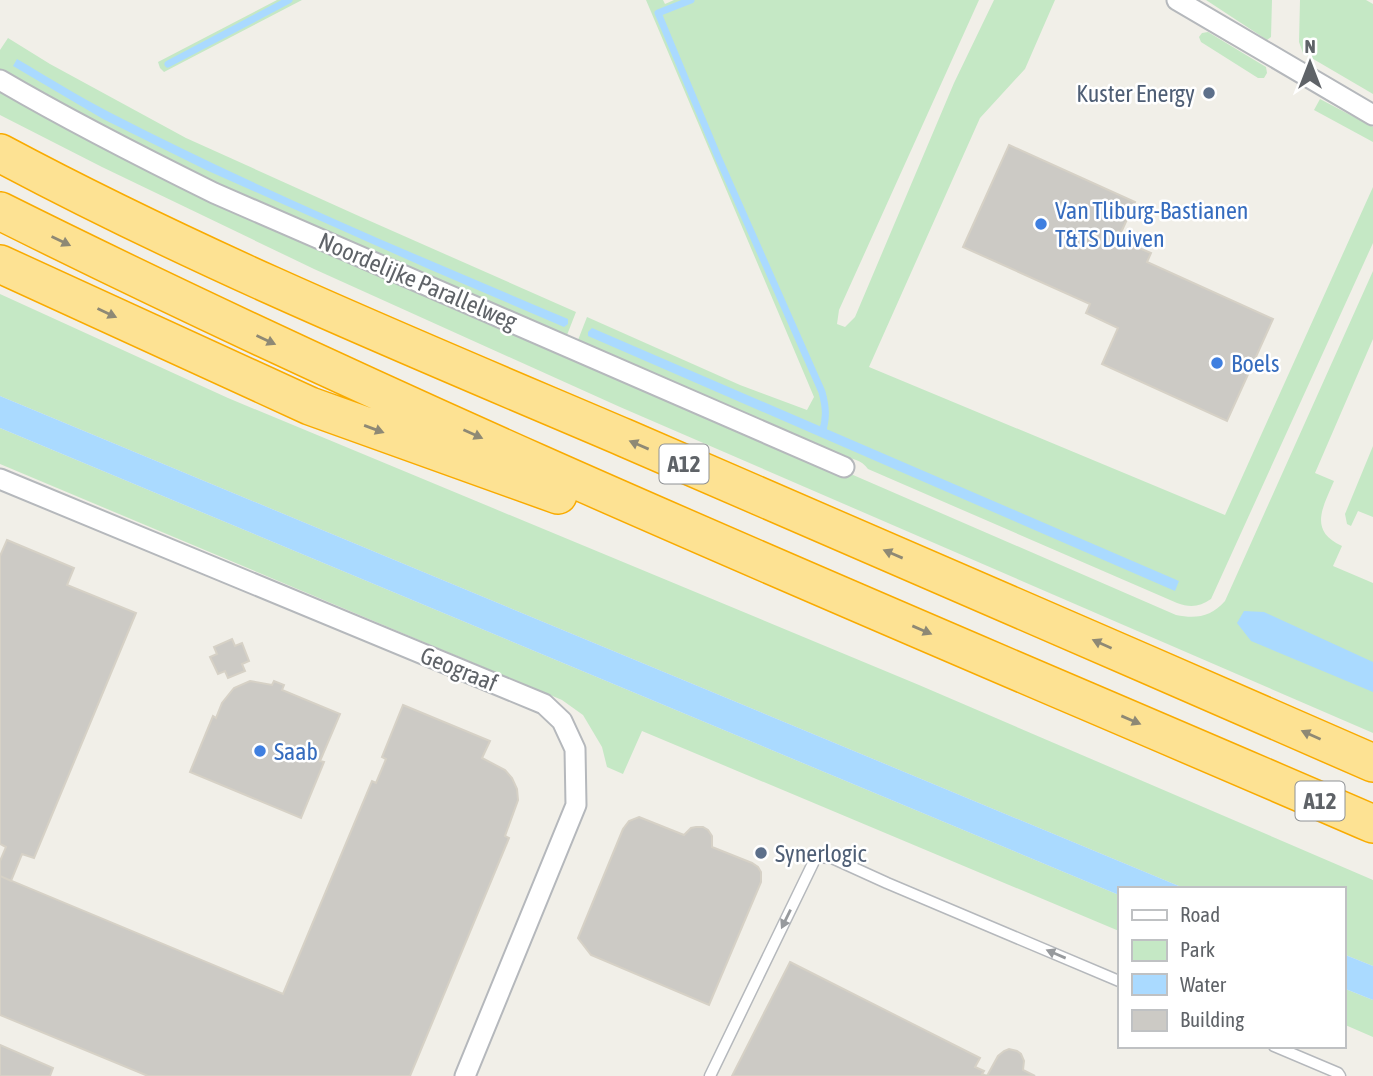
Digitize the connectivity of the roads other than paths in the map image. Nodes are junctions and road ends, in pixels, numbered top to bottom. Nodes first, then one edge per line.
1 (1177, 0) edge
2 (0, 80) edge
3 (1373, 115) edge
4 (0, 153) edge
5 (0, 211) edge
6 (0, 264) edge
7 (844, 467) dead end
8 (0, 479) edge
9 (859, 603) junction
10 (1373, 763) edge
11 (1373, 824) edge
12 (1118, 981) edge
13 (1280, 1048) edge
14 (466, 1076) edge
15 (710, 1076) edge
16 (1340, 1076) edge

1 - 3 street
2 - 7 street, Noordelijke Parallelweg
10 -> 4 highway, A12
5 -> 9 highway, A12
6 -> 9 highway, A12
8 - 14 street, Geograaf
9 -> 11 highway, A12
12 -> 15 lane
13 - 16 lane

